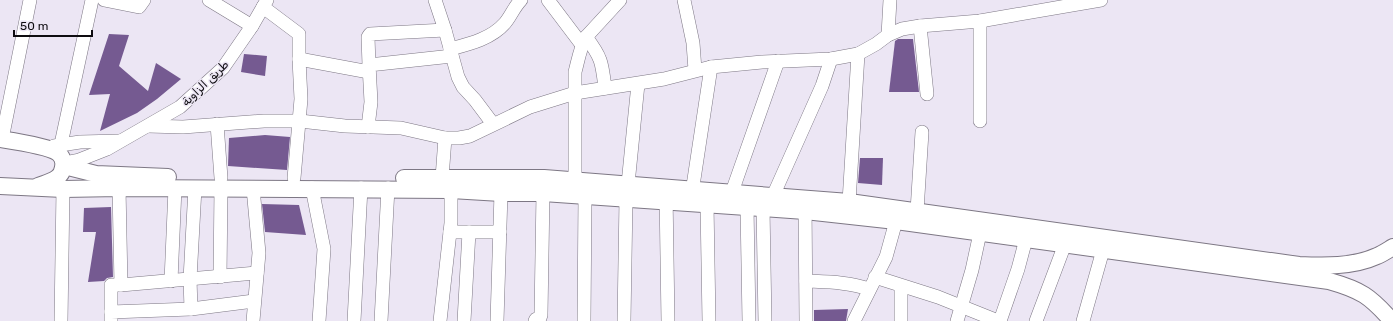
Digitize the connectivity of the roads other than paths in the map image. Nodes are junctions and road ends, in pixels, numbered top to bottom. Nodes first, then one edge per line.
1 (30, 0) edge
2 (92, 0) edge
3 (104, 0) edge
4 (209, 0) edge
5 (435, 0) edge
6 (521, 0) edge
7 (548, 0) edge
8 (619, 0) edge
9 (684, 0) edge
10 (890, 0) edge
11 (1101, 0) edge
12 (141, 2) edge
13 (265, 4) edge
14 (980, 21) junction
15 (252, 26) junction
16 (920, 26) junction
17 (445, 30) junction
18 (888, 35) junction
19 (584, 41) junction
20 (451, 52) junction
21 (858, 54) junction
22 (300, 59) junction
23 (831, 59) junction
24 (778, 61) junction
25 (712, 67) junction
26 (369, 68) junction
27 (695, 70) junction
28 (638, 84) junction
29 (605, 88) junction
30 (575, 92) junction
31 (927, 94) dead end
32 (300, 121) junction
33 (980, 121) dead end
34 (217, 124) junction
35 (493, 124) junction
36 (148, 126) junction
37 (368, 127) junction
38 (922, 132) dead end
39 (445, 138) junction
40 (1, 139) edge
41 (120, 141) junction
42 (61, 144) junction
43 (44, 148) junction
44 (64, 164) junction
45 (294, 178) junction
46 (575, 180) junction
47 (221, 183) junction
48 (446, 184) junction
49 (397, 185) junction
50 (0, 186) edge
51 (34, 188) junction
52 (120, 188) junction
53 (175, 188) junction
54 (195, 188) junction
55 (253, 188) junction
56 (312, 188) junction
57 (361, 188) junction
58 (63, 189) junction
59 (627, 192) junction
60 (732, 192) junction
61 (501, 193) junction
62 (543, 193) junction
63 (666, 194) junction
64 (585, 196) junction
65 (691, 196) junction
66 (774, 196) junction
67 (850, 202) junction
68 (707, 204) junction
69 (805, 205) junction
70 (755, 208) junction
71 (917, 212) junction
72 (896, 221) junction
73 (450, 232) junction
74 (470, 232) junction
75 (500, 232) junction
76 (980, 233) junction
77 (1026, 239) junction
78 (1065, 244) junction
79 (1393, 247) edge
80 (1103, 250) junction
81 (1298, 270) junction
82 (257, 273) junction
83 (220, 276) junction
84 (876, 277) junction
85 (190, 279) junction
86 (171, 281) junction
87 (806, 281) junction
88 (121, 285) junction
89 (901, 286) junction
90 (869, 290) junction
91 (254, 301) junction
92 (962, 306) junction
93 (191, 309) junction
94 (111, 316) edge
95 (170, 316) edge
96 (61, 321) edge
97 (253, 321) edge
98 (319, 321) edge
99 (354, 321) edge
100 (381, 321) edge
101 (440, 321) edge
102 (464, 321) edge
103 (497, 321) edge
104 (535, 321) edge
105 (584, 321) edge
106 (624, 321) edge
107 (668, 321) edge
108 (709, 321) edge
109 (749, 321) edge
110 (765, 321) edge
111 (806, 321) edge
112 (854, 321) edge
113 (901, 321) edge
114 (957, 321) edge
115 (999, 321) edge
116 (1036, 321) edge
117 (1083, 321) edge
118 (1392, 321) edge

1 - 40 street
2 - 42 street
3 - 12 street
4 - 15 street
5 - 17 street
6 - 20 street
7 - 19 street
8 - 19 street
9 - 27 street
10 - 18 street
11 - 14 street
13 - 15 street, طريق الزاوية
13 - 22 street
14 - 16 street
14 - 33 street
15 - 36 street, طريق الزاوية
16 - 18 street
16 - 31 street
17 - 20 street
17 - 26 street
18 - 21 street
19 - 29 street
19 - 30 street
20 - 26 street
20 - 35 street
21 - 23 street
21 - 67 street
22 - 26 street
22 - 32 street
23 - 24 street
23 - 66 street
24 - 25 street
24 - 60 street
25 - 27 street
25 - 65 street
26 - 37 street
27 - 28 street
28 - 29 street
28 - 59 street
29 - 30 street
30 - 35 street
30 - 46 street
32 - 34 street
32 - 37 street
32 - 45 street
34 - 36 street
34 - 47 street
35 - 39 street
36 - 41 street, طريق الزاوية
37 - 39 street
38 - 71 street
39 - 48 street
40 - 43 main road
41 - 42 street, طريق الزاوية
41 - 44 street, طريق الزاوية
42 - 43 street, طريق الزاوية
43 - 44 main road
44 - 47 main road
44 - 51 main road
45 - 47 main road
45 - 49 main road
46 - 48 main road
46 - 59 main road
47 - 54 main road
47 - 55 main road
47 - 83 street
48 - 49 main road
48 - 61 main road
48 - 73 street
49 - 57 main road
49 - 100 street
50 - 51 main road
51 - 58 main road
52 - 53 main road
52 - 58 main road
52 - 88 street
53 - 54 main road
53 - 86 street
54 - 85 street
55 - 56 main road
55 - 82 street
56 - 57 main road
56 - 98 street
57 - 99 street
58 - 96 street
59 - 63 main road
59 - 64 main road
59 - 106 street
60 - 65 main road
60 - 66 main road
61 - 62 main road
61 - 75 street
62 - 64 main road
62 - 104 street
63 - 65 main road
63 - 107 street
64 - 105 street
65 - 68 main road
66 - 69 main road
67 - 69 main road
67 - 71 main road
68 - 70 main road
68 - 108 street
69 - 70 main road
69 - 72 main road
69 - 87 street
70 - 109 street
70 - 110 street
71 - 81 main road
72 - 76 main road
72 - 84 street
73 - 74 street
73 - 101 street
74 - 75 street
74 - 102 street
75 - 103 street
76 - 77 main road
76 - 92 street
77 - 78 main road
77 - 115 street
78 - 80 main road
78 - 116 street
79 - 81 main road
80 - 81 main road
80 - 117 street
81 - 118 main road
82 - 83 street
82 - 91 street
83 - 85 street
84 - 89 street
84 - 90 street
85 - 86 street
85 - 93 street
86 - 88 street
87 - 90 street
87 - 111 street
88 - 94 street
89 - 92 street
89 - 113 street
90 - 112 street
91 - 93 street
91 - 97 street
92 - 114 street
92 - 115 street
93 - 95 street
94 - 95 street

